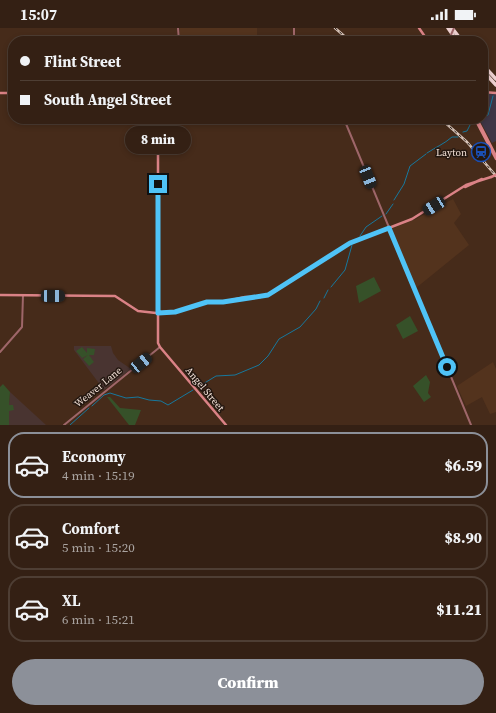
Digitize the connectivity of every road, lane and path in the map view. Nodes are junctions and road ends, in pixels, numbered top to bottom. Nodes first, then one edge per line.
1 (488, 72) edge
2 (488, 74) edge
3 (496, 79) edge
4 (496, 85) edge
5 (158, 124) edge
6 (346, 124) edge
7 (478, 124) edge
8 (479, 124) edge
9 (496, 156) edge
10 (496, 159) edge
11 (496, 175) edge
12 (389, 228) junction
13 (0, 295) edge
14 (23, 296) junction
15 (158, 313) junction
16 (160, 348) junction
17 (0, 352) edge
18 (64, 425) edge
19 (226, 425) edge
20 (471, 425) edge

1 - 3 highway
2 - 4 highway
5 - 15 main road
6 - 12 street
7 - 10 main road
8 - 9 main road
11 - 12 main road, bridge
12 - 15 main road
12 - 20 street
13 - 14 main road
14 - 15 main road
14 - 17 street
15 - 16 main road
16 - 18 street, Weaver Lane
16 - 19 main road, Angel Street

